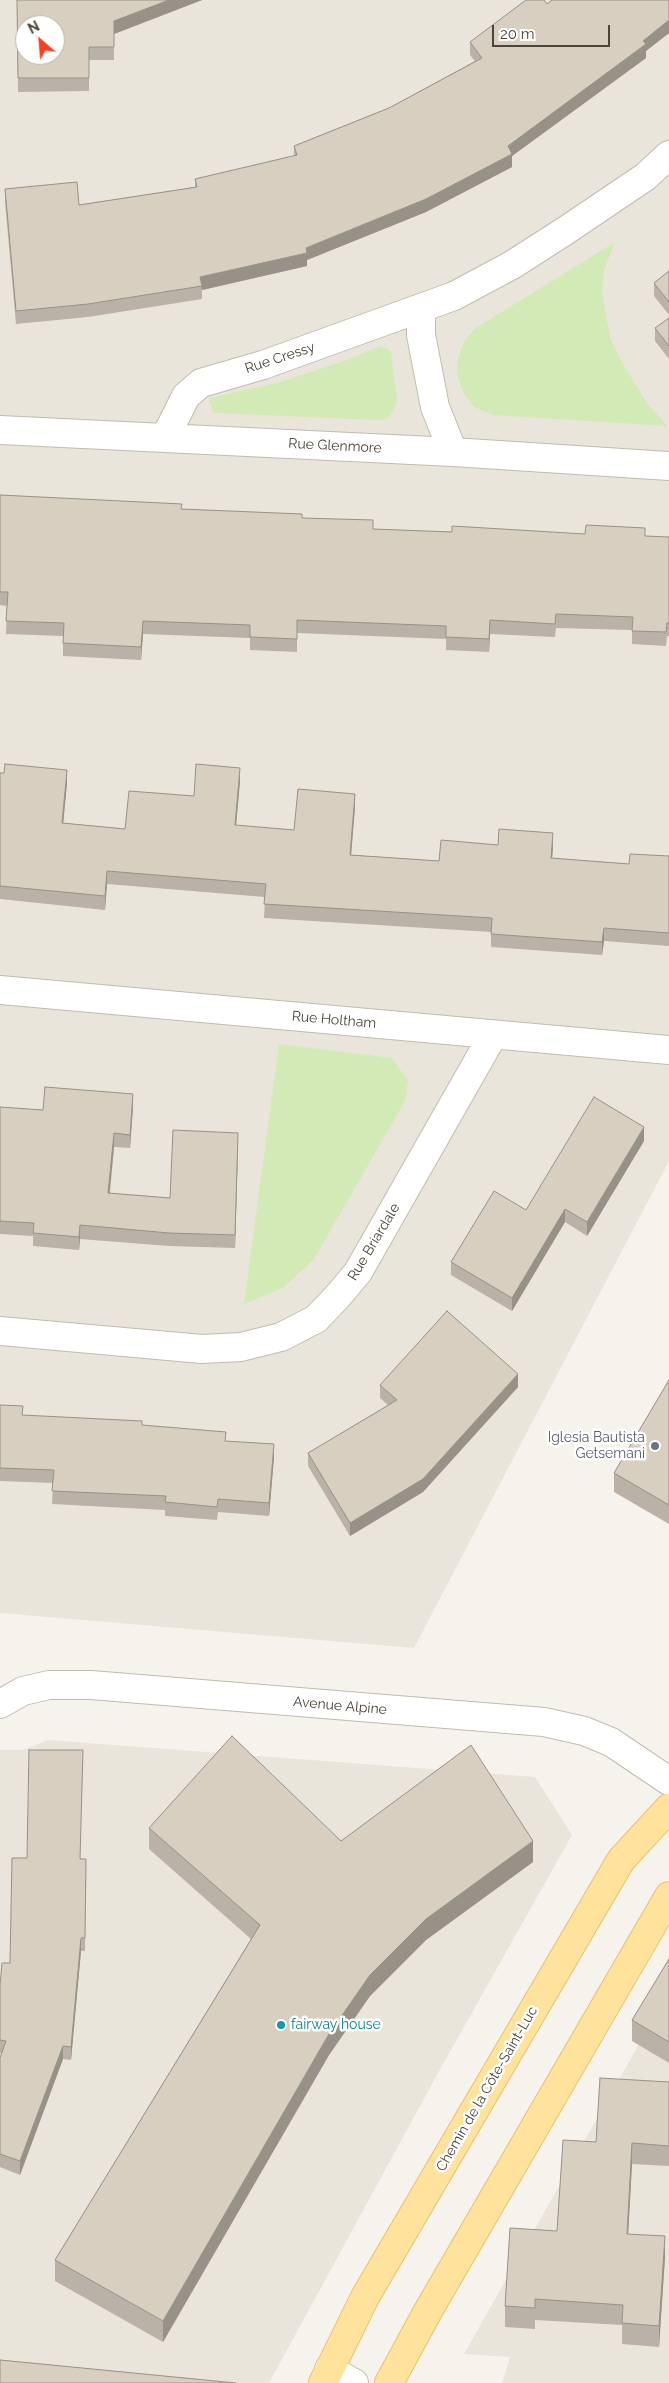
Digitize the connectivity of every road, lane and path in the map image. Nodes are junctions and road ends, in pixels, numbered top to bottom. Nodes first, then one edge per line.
1 (669, 156) edge
2 (421, 309) junction
3 (0, 430) edge
4 (165, 438) junction
5 (453, 452) junction
6 (669, 466) edge
7 (0, 990) edge
8 (493, 1035) junction
9 (669, 1050) edge
10 (0, 1331) edge
11 (0, 1704) edge
12 (669, 1781) edge
13 (669, 1808) edge
14 (669, 1896) edge
15 (326, 2376) edge
16 (354, 2383) edge
17 (389, 2383) edge

1 - 2 street, Rue Cressy
2 - 4 street, Rue Cressy
2 - 5 street
3 - 4 street, Rue Glenmore
4 - 5 street, Rue Glenmore
5 - 6 street, Rue Glenmore
7 - 8 street, Rue Holtham
8 - 9 street, Rue Holtham
8 - 10 street, Rue Briardale
11 - 12 street, Avenue Alpine
13 - 15 main road, Chemin de la Côte-Saint-Luc
14 - 17 main road
15 - 16 street

